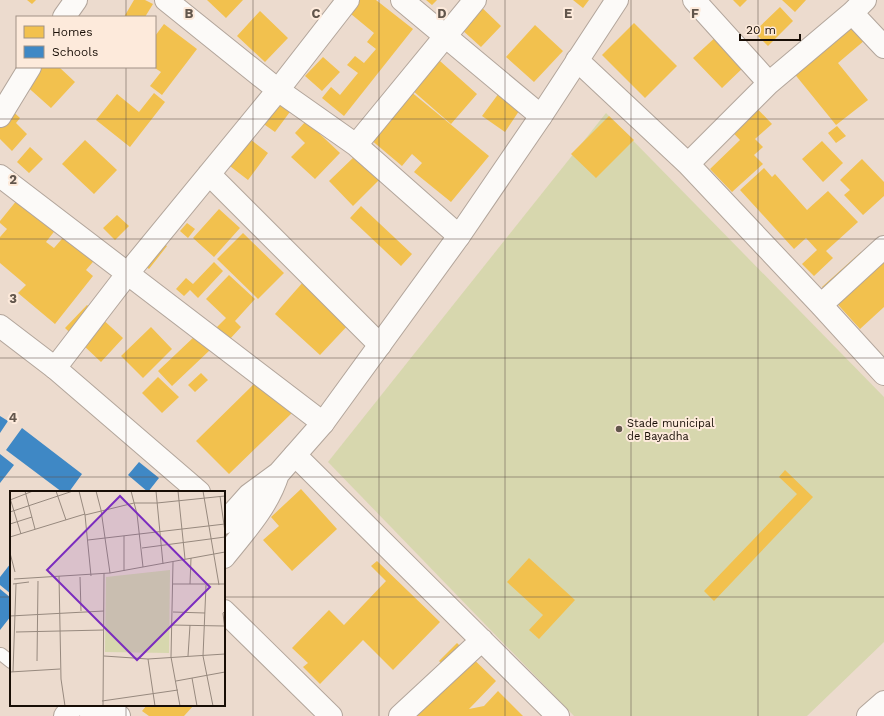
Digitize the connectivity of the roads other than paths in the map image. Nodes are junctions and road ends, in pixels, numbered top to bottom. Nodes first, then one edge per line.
1 (76, 0) edge
2 (166, 0) edge
3 (348, 0) edge
4 (402, 0) edge
5 (475, 0) edge
6 (618, 0) edge
7 (694, 0) edge
8 (858, 7) edge
9 (65, 16) edge
10 (446, 38) junction
11 (884, 47) edge
12 (577, 60) junction
13 (29, 68) edge
14 (769, 83) junction
15 (278, 90) junction
16 (0, 116) edge
17 (541, 116) junction
18 (356, 145) junction
19 (688, 164) junction
20 (209, 174) junction
21 (0, 176) edge
22 (459, 236) junction
23 (884, 247) edge
24 (128, 273) junction
25 (821, 305) junction
26 (0, 326) edge
27 (380, 345) junction
28 (55, 368) junction
29 (884, 373) edge
30 (323, 423) junction
31 (295, 455) junction
32 (279, 473) junction
33 (198, 491) edge
34 (225, 518) edge
35 (245, 531) junction
36 (225, 556) edge
37 (225, 612) edge
38 (482, 640) junction
39 (0, 654) edge
40 (10, 661) edge
41 (884, 702) edge
42 (100, 706) edge
43 (109, 706) edge
44 (91, 716) edge
45 (119, 716) edge
46 (331, 716) edge
47 (400, 716) edge
48 (558, 716) edge
49 (868, 716) edge

1 - 9 street
2 - 15 street
3 - 15 street
4 - 10 street
5 - 10 street
6 - 12 street
7 - 14 street
8 - 11 street
8 - 14 street
10 - 17 street
10 - 18 street
12 - 17 street
12 - 19 street
13 - 16 street
14 - 19 street
15 - 18 street
15 - 20 street
17 - 22 street
18 - 22 street
19 - 25 street
20 - 24 street
20 - 27 street
21 - 24 street
22 - 27 street
23 - 25 street
24 - 28 street
24 - 30 street
25 - 29 street
26 - 28 street
27 - 30 street
28 - 33 street
30 - 31 street
31 - 32 street
31 - 38 street
32 - 34 street
32 - 35 street
34 - 35 street
35 - 36 street
37 - 46 street
38 - 47 street
38 - 48 street
39 - 40 lane
41 - 49 street
42 - 44 street
43 - 45 street

